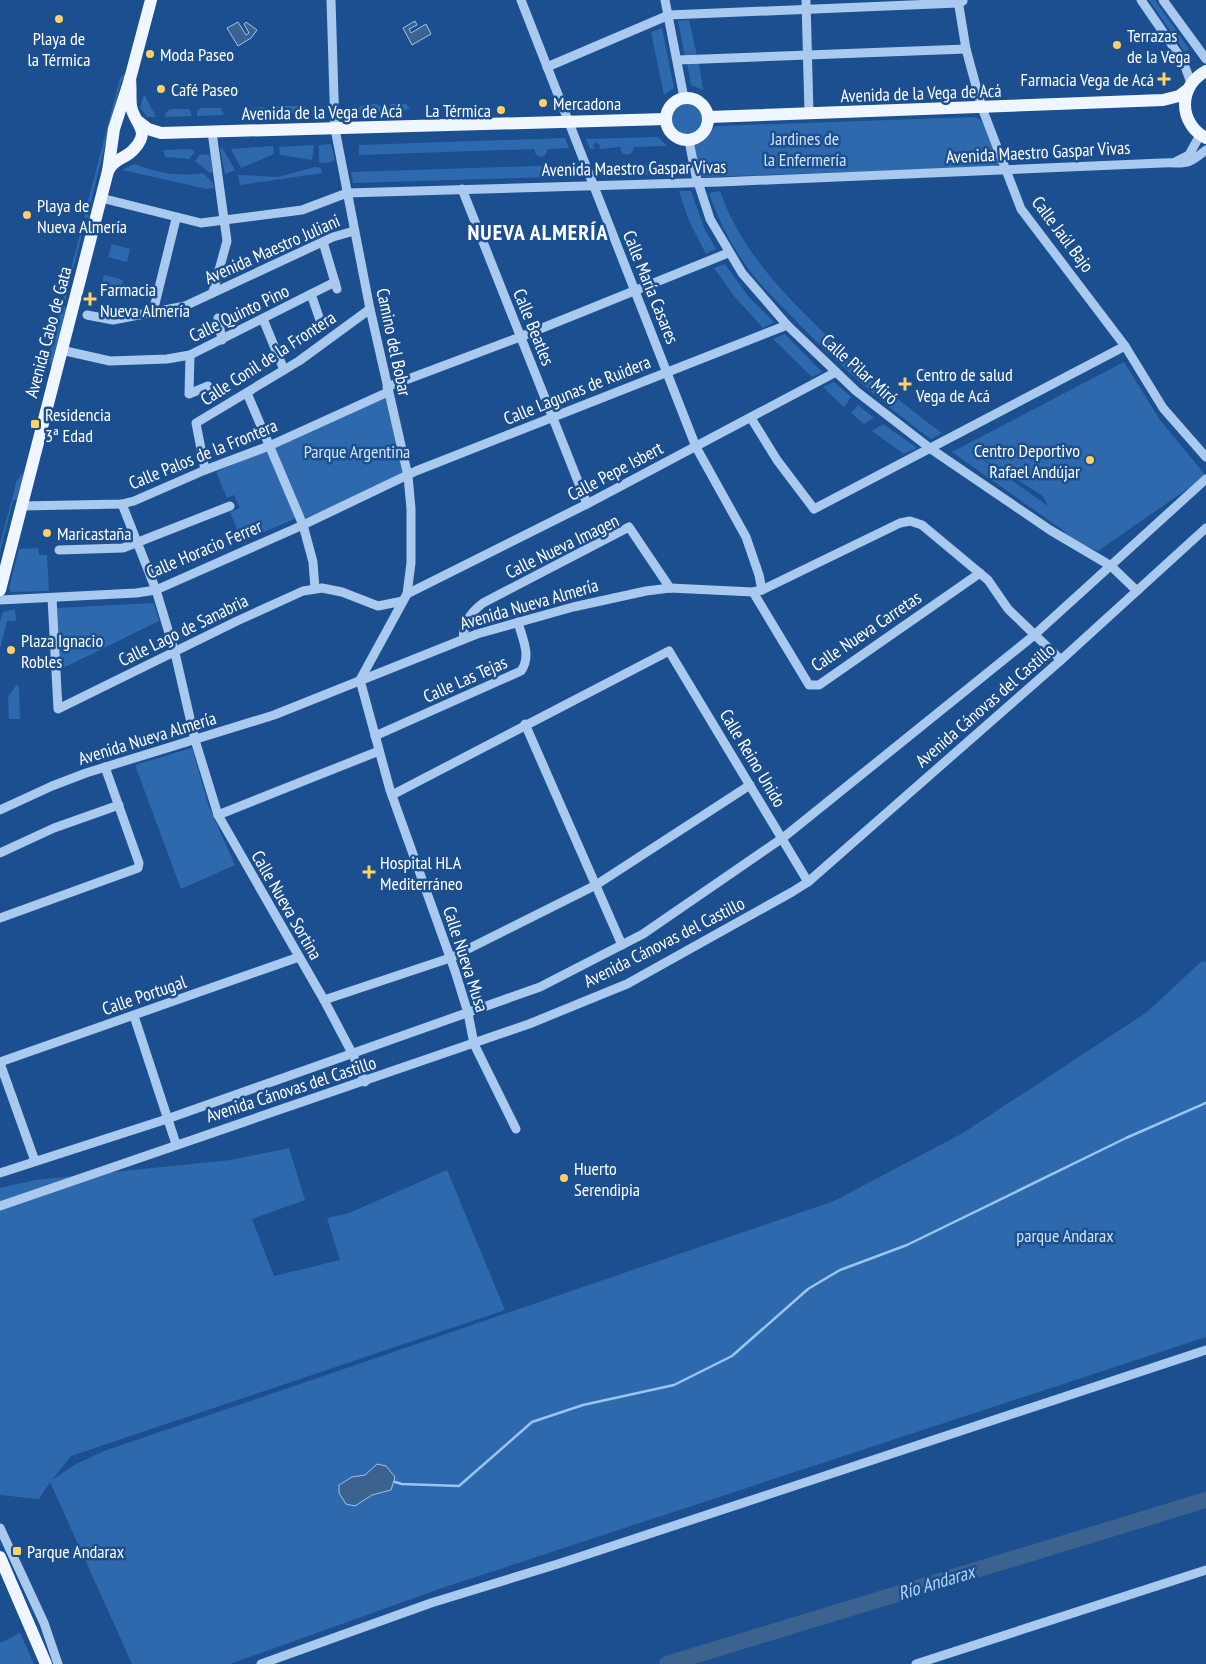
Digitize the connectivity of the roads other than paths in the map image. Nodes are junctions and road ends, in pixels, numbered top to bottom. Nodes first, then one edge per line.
1 (151, 0) edge
2 (331, 0) edge
3 (521, 0) edge
4 (665, 0) edge
5 (1141, 0) edge
6 (1163, 0) edge
7 (960, 1) edge
8 (806, 4) edge
9 (669, 15) junction
10 (966, 49) junction
11 (807, 55) junction
12 (1206, 59) edge
13 (678, 60) junction
14 (547, 67) junction
15 (1206, 71) edge
16 (130, 79) junction
17 (1189, 86) junction
18 (684, 98) junction
19 (1163, 100) junction
20 (982, 108) junction
21 (809, 114) junction
22 (1186, 115) junction
23 (709, 117) junction
24 (137, 119) junction
25 (666, 119) junction
26 (118, 120) junction
27 (569, 123) junction
28 (335, 129) junction
29 (212, 132) junction
30 (160, 133) junction
31 (1203, 136) edge
32 (689, 141) junction
33 (138, 145) junction
34 (112, 146) junction
35 (1206, 150) edge
36 (125, 155) junction
37 (1175, 162) junction
38 (1007, 170) junction
39 (108, 171) junction
40 (698, 182) junction
41 (593, 186) junction
42 (462, 189) junction
43 (347, 192) junction
44 (101, 198) junction
45 (176, 219) junction
46 (224, 219) junction
47 (354, 231) junction
48 (323, 242) junction
49 (728, 253) junction
50 (635, 291) junction
51 (213, 292) junction
52 (311, 294) junction
53 (370, 309) junction
54 (154, 312) junction
55 (87, 315) dead end
56 (218, 318) dead end
57 (263, 319) junction
58 (321, 323) dead end
59 (787, 325) junction
60 (520, 337) junction
61 (222, 340) junction
62 (1125, 346) junction
63 (62, 350) junction
64 (190, 355) junction
65 (284, 370) junction
66 (668, 372) junction
67 (836, 372) junction
68 (208, 386) dead end
69 (388, 390) junction
70 (247, 393) junction
71 (552, 418) junction
72 (751, 418) junction
73 (268, 446) junction
74 (696, 447) junction
75 (931, 449) junction
76 (1206, 457) edge
77 (205, 470) junction
78 (408, 476) junction
79 (1206, 479) edge
80 (122, 504) junction
81 (587, 504) junction
82 (21, 506) junction
83 (230, 506) dead end
84 (303, 525) junction
85 (1206, 528) edge
86 (138, 544) junction
87 (59, 550) dead end
88 (1111, 566) junction
89 (980, 573) junction
90 (670, 588) junction
91 (0, 590) edge
92 (156, 590) junction
93 (315, 590) junction
94 (757, 591) junction
95 (1137, 591) junction
96 (405, 597) junction
97 (52, 598) junction
98 (0, 600) edge
99 (518, 622) junction
100 (1034, 634) junction
101 (463, 638) junction
102 (174, 653) junction
103 (1061, 660) junction
104 (360, 680) junction
105 (525, 724) junction
106 (375, 736) junction
107 (195, 740) junction
108 (379, 751) junction
109 (105, 767) junction
110 (750, 785) junction
111 (392, 795) junction
112 (119, 805) junction
113 (0, 810) edge
114 (218, 815) junction
115 (782, 839) junction
116 (0, 853) edge
117 (808, 882) junction
118 (596, 885) junction
119 (0, 918) edge
120 (622, 945) junction
121 (299, 957) junction
122 (450, 958) junction
123 (324, 1000) junction
124 (468, 1013) junction
125 (134, 1016) junction
126 (474, 1044) junction
127 (352, 1053) junction
128 (0, 1063) edge
129 (364, 1082) junction
130 (167, 1119) junction
131 (516, 1130) dead end
132 (176, 1144) junction
133 (35, 1161) junction
134 (0, 1173) edge
135 (0, 1206) edge
136 (1206, 1350) edge
137 (0, 1528) edge
138 (0, 1557) edge
139 (1206, 1570) edge
140 (46, 1664) edge
141 (58, 1664) edge
142 (261, 1664) edge
143 (916, 1664) edge

1 - 16 main road, Avenida Cabo de Gata
2 - 28 street, Camino del Bobar
3 - 14 street, Calle María Casares
4 - 9 street
5 - 17 street
6 - 12 street
7 - 8 street
7 - 10 street, Calle Jaúl Bajo
8 - 9 street
8 - 11 street
9 - 13 street
9 - 14 street
10 - 11 street
10 - 20 street, Calle Jaúl Bajo
11 - 13 street
11 - 21 street
13 - 18 street
14 - 27 street, Calle María Casares
15 - 17 main road, Avenida de la Vega de Acá
16 - 24 main road, Avenida Cabo de Gata
16 - 26 main road, Avenida Cabo de Gata
17 - 19 main road, Avenida de la Vega de Acá
17 - 22 main road
18 - 23 main road
18 - 25 main road
19 - 20 main road, Avenida de la Vega de Acá
19 - 22 main road
20 - 21 main road, Avenida de la Vega de Acá
20 - 38 street, Calle Jaúl Bajo
21 - 23 main road, Avenida de la Vega de Acá
22 - 31 main road
23 - 32 main road
24 - 26 main road
24 - 30 main road, Avenida de la Vega de Acá
24 - 33 main road
25 - 27 main road, Avenida de la Vega de Acá
25 - 32 main road
26 - 34 main road, Avenida Cabo de Gata
27 - 28 main road, Avenida de la Vega de Acá
27 - 41 street, Calle María Casares
28 - 29 main road, Avenida de la Vega de Acá
28 - 43 street, Camino del Bobar
29 - 30 main road, Avenida de la Vega de Acá
29 - 46 street
30 - 33 main road, Avenida de la Vega de Acá
31 - 37 street
32 - 40 street, Calle Pilar Miró
33 - 36 main road
34 - 36 main road
34 - 39 main road, Avenida Cabo de Gata
35 - 37 street, Avenida Maestro Gaspar Vivas
36 - 39 main road
37 - 38 street, Avenida Maestro Gaspar Vivas
38 - 40 street, Avenida Maestro Gaspar Vivas
38 - 62 street, Calle Jaúl Bajo
39 - 44 main road, Avenida Cabo de Gata
40 - 41 street, Avenida Maestro Gaspar Vivas
40 - 49 street, Calle Pilar Miró
41 - 42 street, Avenida Maestro Gaspar Vivas
41 - 50 street, Calle María Casares
42 - 43 street, Avenida Maestro Gaspar Vivas
42 - 60 street, Calle Beatles
43 - 46 street, Avenida Maestro Gaspar Vivas
43 - 47 street, Camino del Bobar
44 - 45 street, Avenida Maestro Gaspar Vivas
44 - 63 main road, Avenida Cabo de Gata
45 - 46 street, Avenida Maestro Gaspar Vivas
45 - 54 street
46 - 51 street
47 - 48 street, Avenida Maestro Juliani
47 - 53 street, Camino del Bobar
48 - 51 street, Avenida Maestro Juliani
48 - 52 street, Calle Quinto Pino
49 - 50 street, Calle Palos de la Frontera
49 - 59 street, Calle Pilar Miró
50 - 60 street, Calle Palos de la Frontera
50 - 66 street, Calle María Casares
51 - 54 street, Avenida Maestro Juliani
52 - 57 street, Calle Quinto Pino
52 - 58 street, Calle Quinto Pino
53 - 65 street, Calle Conil de la Frontera
53 - 69 street, Camino del Bobar
54 - 55 street, Avenida Maestro Juliani
56 - 61 street
57 - 61 street, Calle Quinto Pino
57 - 65 street
59 - 66 street, Calle Lagunas de Ruidera
59 - 67 street, Calle Pilar Miró
60 - 69 street, Calle Palos de la Frontera
60 - 71 street, Calle Beatles
61 - 64 street, Calle Quinto Pino
62 - 75 street
62 - 76 street, Calle Jaúl Bajo
63 - 64 street, Calle Quinto Pino
63 - 82 main road, Avenida Cabo de Gata
64 - 68 street
65 - 70 street, Calle Conil de la Frontera
66 - 71 street, Calle Lagunas de Ruidera
66 - 74 street, Calle María Casares
67 - 72 street, Calle Pepe Isbert
67 - 75 street, Calle Pilar Miró
69 - 73 street, Calle Palos de la Frontera
69 - 78 street, Camino del Bobar
70 - 73 street
70 - 77 street, Calle Conil de la Frontera
71 - 78 street, Calle Lagunas de Ruidera
71 - 81 street, Calle Beatles
72 - 74 street, Calle Pepe Isbert
72 - 75 street
73 - 77 street, Calle Palos de la Frontera
73 - 84 street
74 - 81 street, Calle Pepe Isbert
74 - 94 street, Calle María Casares
75 - 88 street, Calle Pilar Miró
77 - 80 street, Calle Palos de la Frontera
78 - 84 street, Calle Horacio Ferrer
78 - 96 street, Camino del Bobar
79 - 88 street, Avenida Cánovas del Castillo
80 - 82 street, Calle Palos de la Frontera
80 - 86 street, Calle Nueva Sortina
81 - 96 street, Calle Pepe Isbert
82 - 91 main road, Avenida Cabo de Gata
83 - 86 street
84 - 92 street, Calle Horacio Ferrer
84 - 93 street
85 - 95 street, Avenida Cánovas del Castillo
86 - 87 street
86 - 92 street, Calle Nueva Sortina
88 - 95 street, Calle Pilar Miró
88 - 100 street, Avenida Cánovas del Castillo
89 - 94 street, Avenida Nueva Almería
89 - 94 street, Calle Nueva Carretas
89 - 100 street, Avenida Nueva Almería
90 - 94 street, Avenida Nueva Almería
90 - 99 street, Avenida Nueva Almería
90 - 101 street, Calle Nueva Imagen
92 - 97 street, Calle Horacio Ferrer
92 - 102 street, Calle Nueva Sortina
93 - 96 street, Calle Lago de Sanabria
93 - 102 street, Calle Lago de Sanabria
95 - 103 street, Avenida Cánovas del Castillo
96 - 104 street, Camino del Bobar
97 - 98 street, Calle Horacio Ferrer
97 - 102 street, Calle Lago de Sanabria
99 - 101 street, Avenida Nueva Almería
99 - 106 street, Calle Las Tejas
100 - 103 street, Avenida Nueva Almería
100 - 115 street, Avenida Cánovas del Castillo
101 - 104 street, Avenida Nueva Almería
102 - 107 street, Calle Nueva Sortina
103 - 117 street, Avenida Cánovas del Castillo
104 - 106 street, Calle Nueva Musa
104 - 107 street, Avenida Nueva Almería
105 - 110 street, Calle Reino Unido
105 - 111 street
105 - 118 street
106 - 108 street, Calle Nueva Musa
107 - 109 street, Avenida Nueva Almería
107 - 114 street, Calle Nueva Sortina
108 - 111 street, Calle Nueva Musa
108 - 114 street
109 - 112 street
109 - 113 street, Avenida Nueva Almería
110 - 115 street, Calle Reino Unido
110 - 118 street
111 - 122 street, Calle Nueva Musa
112 - 116 street
112 - 119 street
114 - 121 street, Calle Nueva Sortina
115 - 117 street, Calle Reino Unido
115 - 120 street, Avenida Cánovas del Castillo
117 - 126 street, Avenida Cánovas del Castillo
118 - 120 street
118 - 122 street
120 - 124 street, Avenida Cánovas del Castillo
121 - 123 street, Calle Nueva Sortina
121 - 125 street, Calle Portugal
122 - 123 street
122 - 124 street, Calle Nueva Musa
123 - 127 street, Calle Nueva Sortina
124 - 126 street, Calle Nueva Musa
124 - 127 street, Avenida Cánovas del Castillo
125 - 128 street, Calle Portugal
125 - 130 street
126 - 129 street, Avenida Cánovas del Castillo
126 - 131 street, Calle Nueva Musa
127 - 129 street, Calle Nueva Sortina
127 - 130 street, Avenida Cánovas del Castillo
128 - 133 street
129 - 132 street, Avenida Cánovas del Castillo
130 - 132 street
130 - 133 street, Avenida Cánovas del Castillo
132 - 135 street, Avenida Cánovas del Castillo
133 - 134 street, Avenida Cánovas del Castillo
136 - 142 street
137 - 141 street
138 - 140 main road
139 - 143 street

